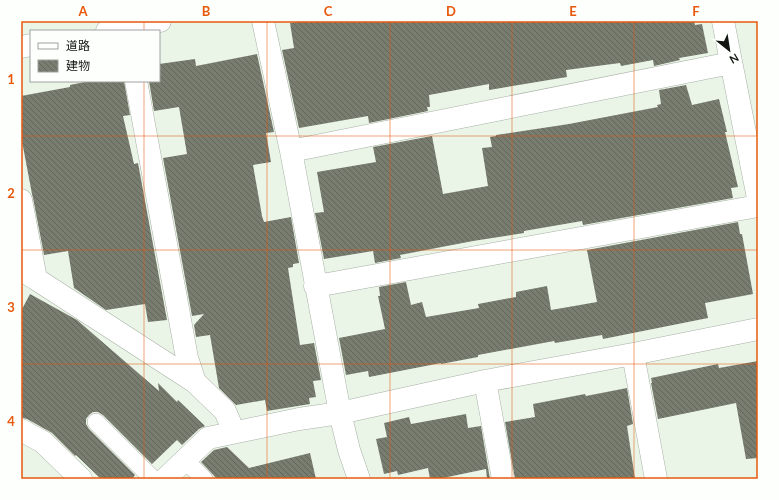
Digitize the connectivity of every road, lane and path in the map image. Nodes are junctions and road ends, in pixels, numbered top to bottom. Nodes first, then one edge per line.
1 (160, 21) edge
2 (263, 21) edge
3 (723, 21) edge
4 (121, 28) edge
5 (731, 63) junction
6 (136, 82) edge
7 (291, 151) junction
8 (758, 198) edge
9 (21, 200) edge
10 (758, 206) edge
11 (29, 275) edge
12 (316, 286) junction
13 (758, 329) edge
14 (633, 354) junction
15 (485, 381) junction
16 (195, 382) junction
17 (340, 413) junction
18 (96, 422) dead end
19 (21, 430) edge
20 (234, 432) junction
21 (185, 460) junction
22 (81, 479) edge
23 (153, 479) edge
24 (165, 479) edge
25 (204, 479) edge
26 (359, 479) edge
27 (503, 479) edge
28 (656, 479) edge

1 - 4 street
2 - 7 street
3 - 5 street
5 - 7 street
5 - 8 street
6 - 16 street
7 - 12 street
9 - 11 street
10 - 12 street
11 - 16 street
12 - 17 street
13 - 14 street
14 - 15 street
14 - 28 street
15 - 17 street
15 - 27 street
16 - 20 street
17 - 20 street
17 - 26 street
18 - 23 lane
19 - 22 street
20 - 21 street
21 - 24 street
21 - 25 lane

